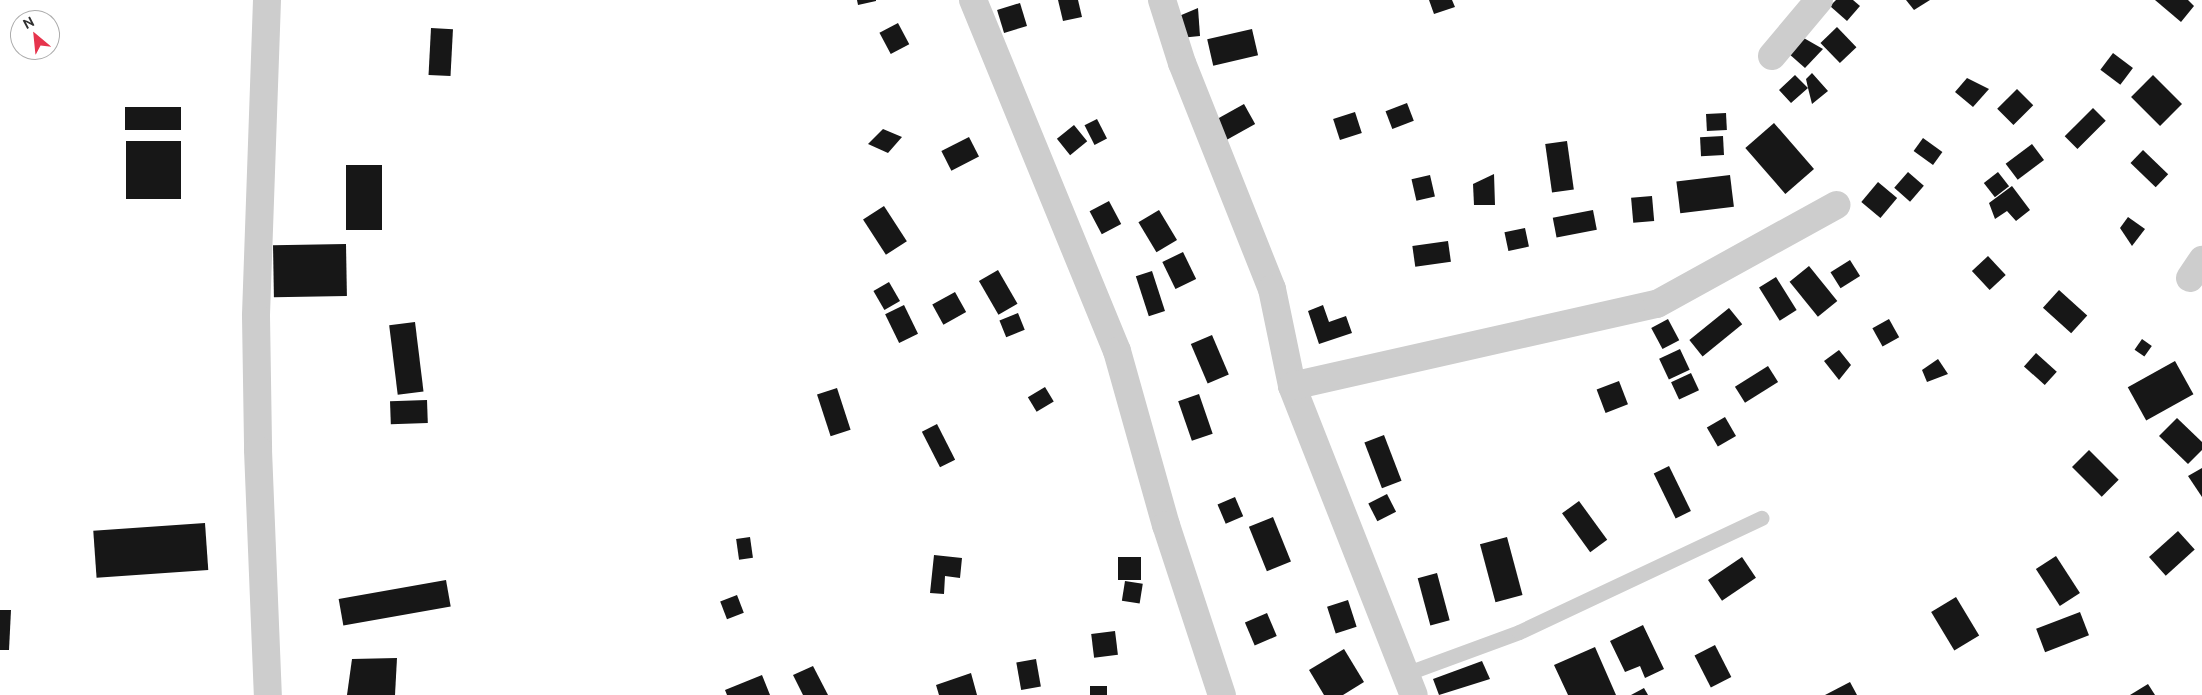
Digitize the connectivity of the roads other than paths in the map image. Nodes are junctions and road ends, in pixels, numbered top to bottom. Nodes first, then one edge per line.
1 (266, 0) edge
2 (973, 0) edge
3 (1162, 0) edge
4 (1819, 0) edge
5 (1772, 56) dead end
6 (1836, 205) dead end
7 (1292, 386) junction
8 (1761, 518) dead end
9 (1409, 685) edge
10 (268, 695) edge
11 (1222, 695) edge

1 - 10 street
2 - 11 street
3 - 7 street
4 - 5 street
6 - 7 street
7 - 9 street
8 - 9 lane

